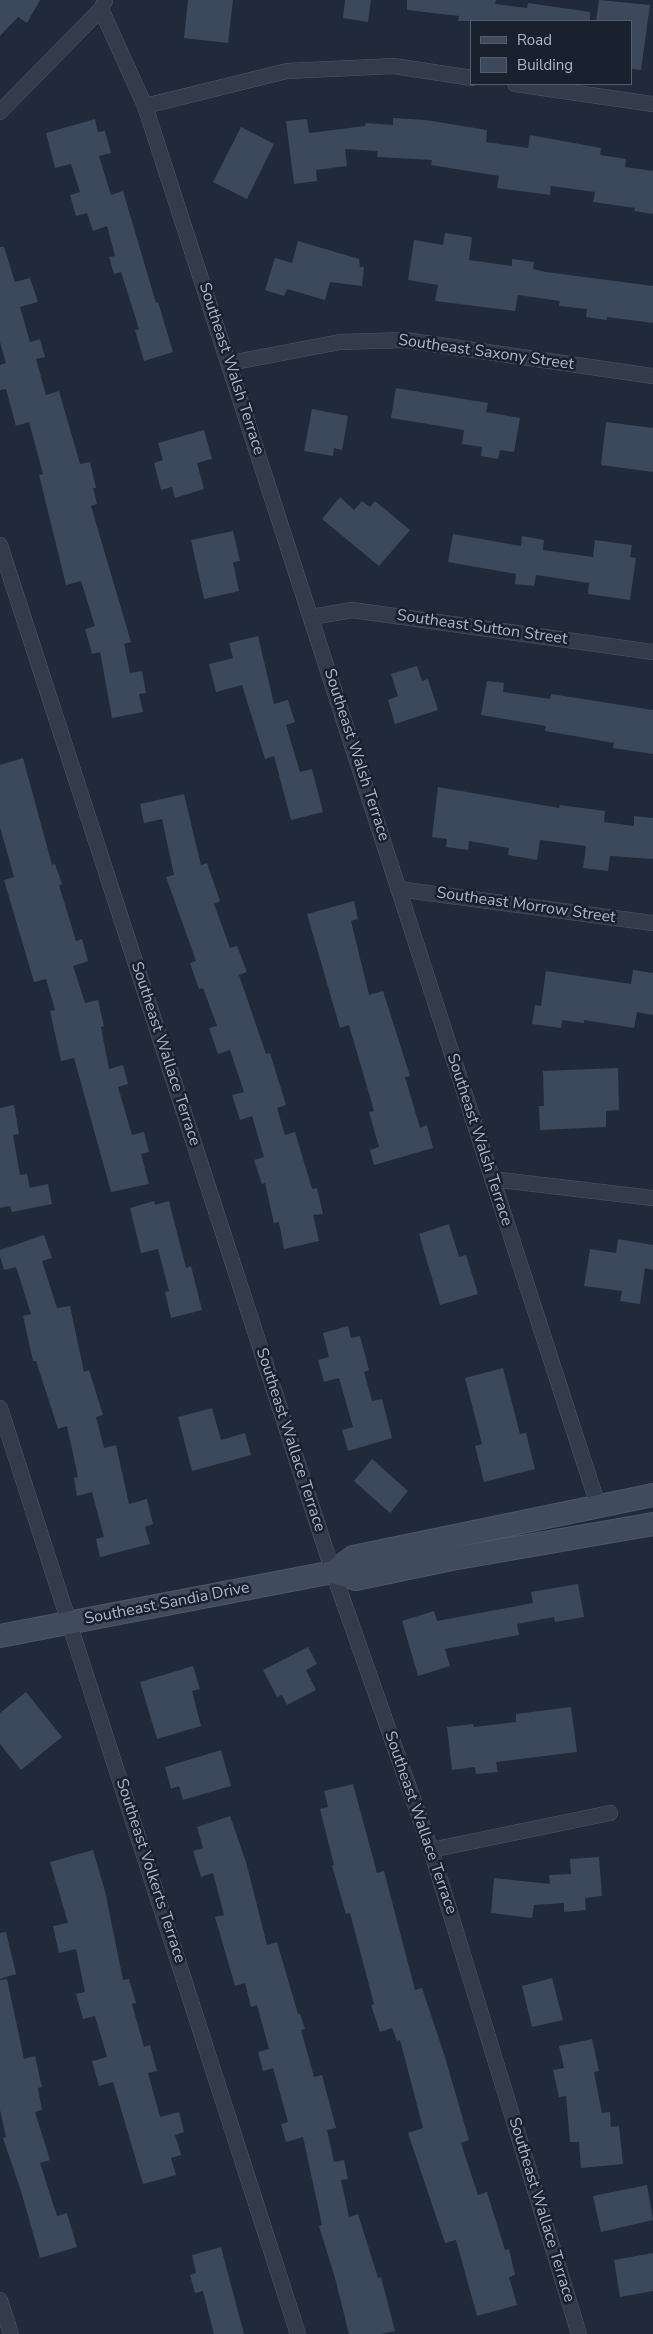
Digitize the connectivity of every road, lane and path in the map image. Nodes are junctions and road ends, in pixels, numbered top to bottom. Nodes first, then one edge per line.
1 (104, 4) edge
2 (470, 78) edge
3 (522, 85) edge
4 (653, 104) edge
5 (145, 106) junction
6 (0, 112) edge
7 (230, 363) junction
8 (653, 376) edge
9 (0, 545) edge
10 (312, 617) junction
11 (653, 652) edge
12 (398, 889) junction
13 (653, 923) edge
14 (492, 1178) junction
15 (653, 1198) edge
16 (0, 1408) edge
17 (653, 1495) edge
18 (598, 1505) junction
19 (653, 1524) edge
20 (333, 1572) junction
21 (70, 1622) junction
22 (0, 1636) edge
23 (610, 1813) dead end
24 (431, 1850) junction
25 (0, 2300) edge
26 (11, 2334) edge
27 (298, 2334) edge
28 (579, 2334) edge

1 - 5 street, Southeast Walsh Terrace
1 - 6 street
2 - 5 street
3 - 4 street
5 - 7 street, Southeast Walsh Terrace
7 - 8 street, Southeast Saxony Street
7 - 10 street, Southeast Walsh Terrace
9 - 20 street, Southeast Wallace Terrace
10 - 11 street, Southeast Sutton Street
10 - 12 street, Southeast Walsh Terrace
12 - 13 street, Southeast Morrow Street
12 - 14 street, Southeast Walsh Terrace
14 - 15 street
14 - 18 street, Southeast Walsh Terrace
16 - 21 street, Southeast Volkerts Terrace
17 - 18 street, Southeast Sandia Drive
18 - 20 street, Southeast Sandia Drive
19 - 20 street, Southeast Sandia Drive
20 - 21 street, Southeast Sandia Drive
20 - 24 street, Southeast Wallace Terrace
21 - 22 street, Southeast Sandia Drive
21 - 27 street, Southeast Volkerts Terrace
23 - 24 street
24 - 28 street, Southeast Wallace Terrace
25 - 26 street

